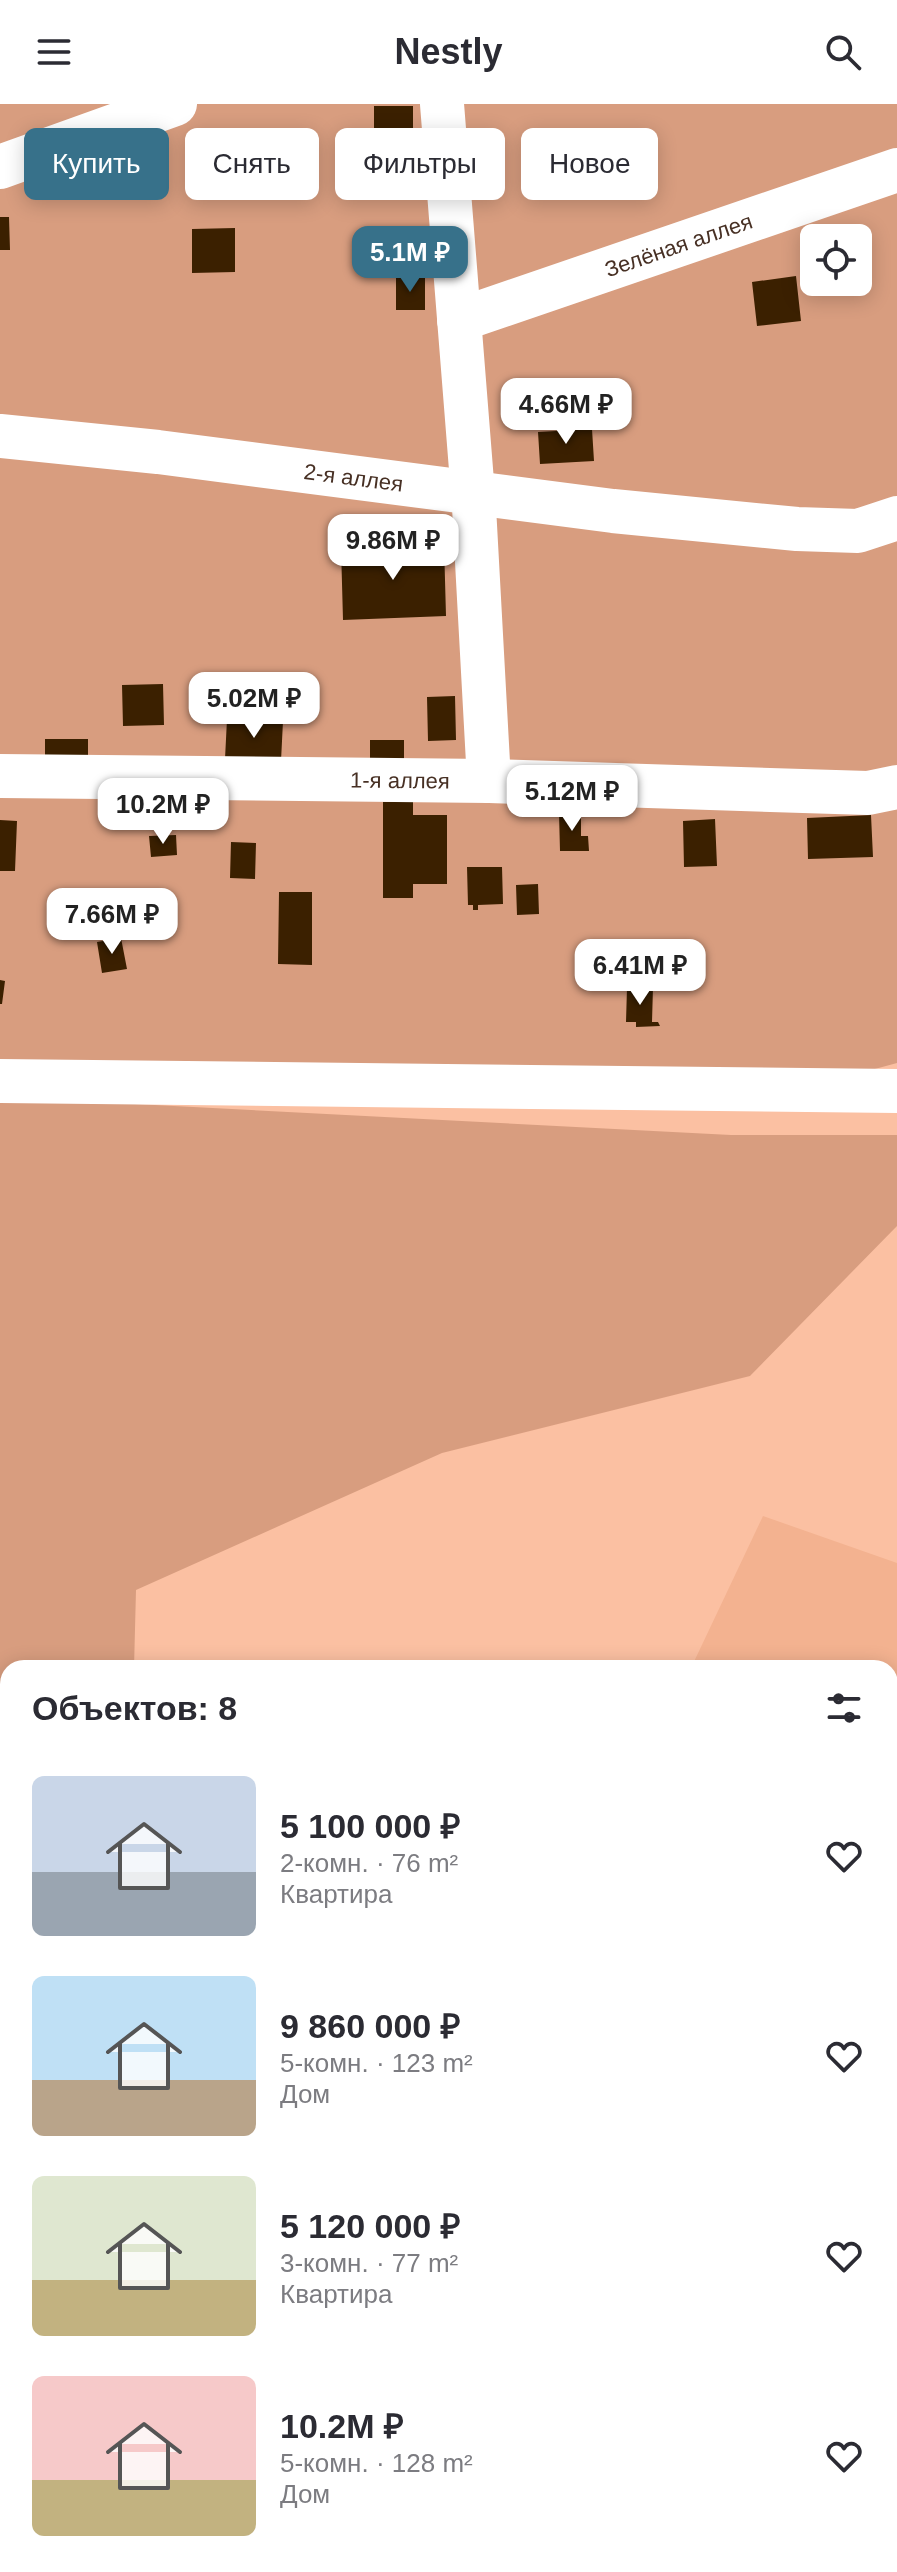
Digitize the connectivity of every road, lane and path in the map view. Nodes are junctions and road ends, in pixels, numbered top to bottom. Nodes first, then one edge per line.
1 (175, 104) edge
2 (442, 104) edge
3 (0, 167) edge
4 (897, 170) edge
5 (459, 320) junction
6 (0, 436) edge
7 (473, 491) junction
8 (897, 518) edge
9 (0, 776) edge
10 (489, 781) junction
11 (897, 787) edge
12 (0, 1081) edge
13 (897, 1091) edge

1 - 3 lane
2 - 5 lane
4 - 5 lane, Зелёная аллея
5 - 7 lane
6 - 7 lane, 2-я аллея
7 - 8 lane, 2-я аллея
7 - 10 lane
9 - 10 lane, 1-я аллея
10 - 11 lane, 1-я аллея
12 - 13 lane

